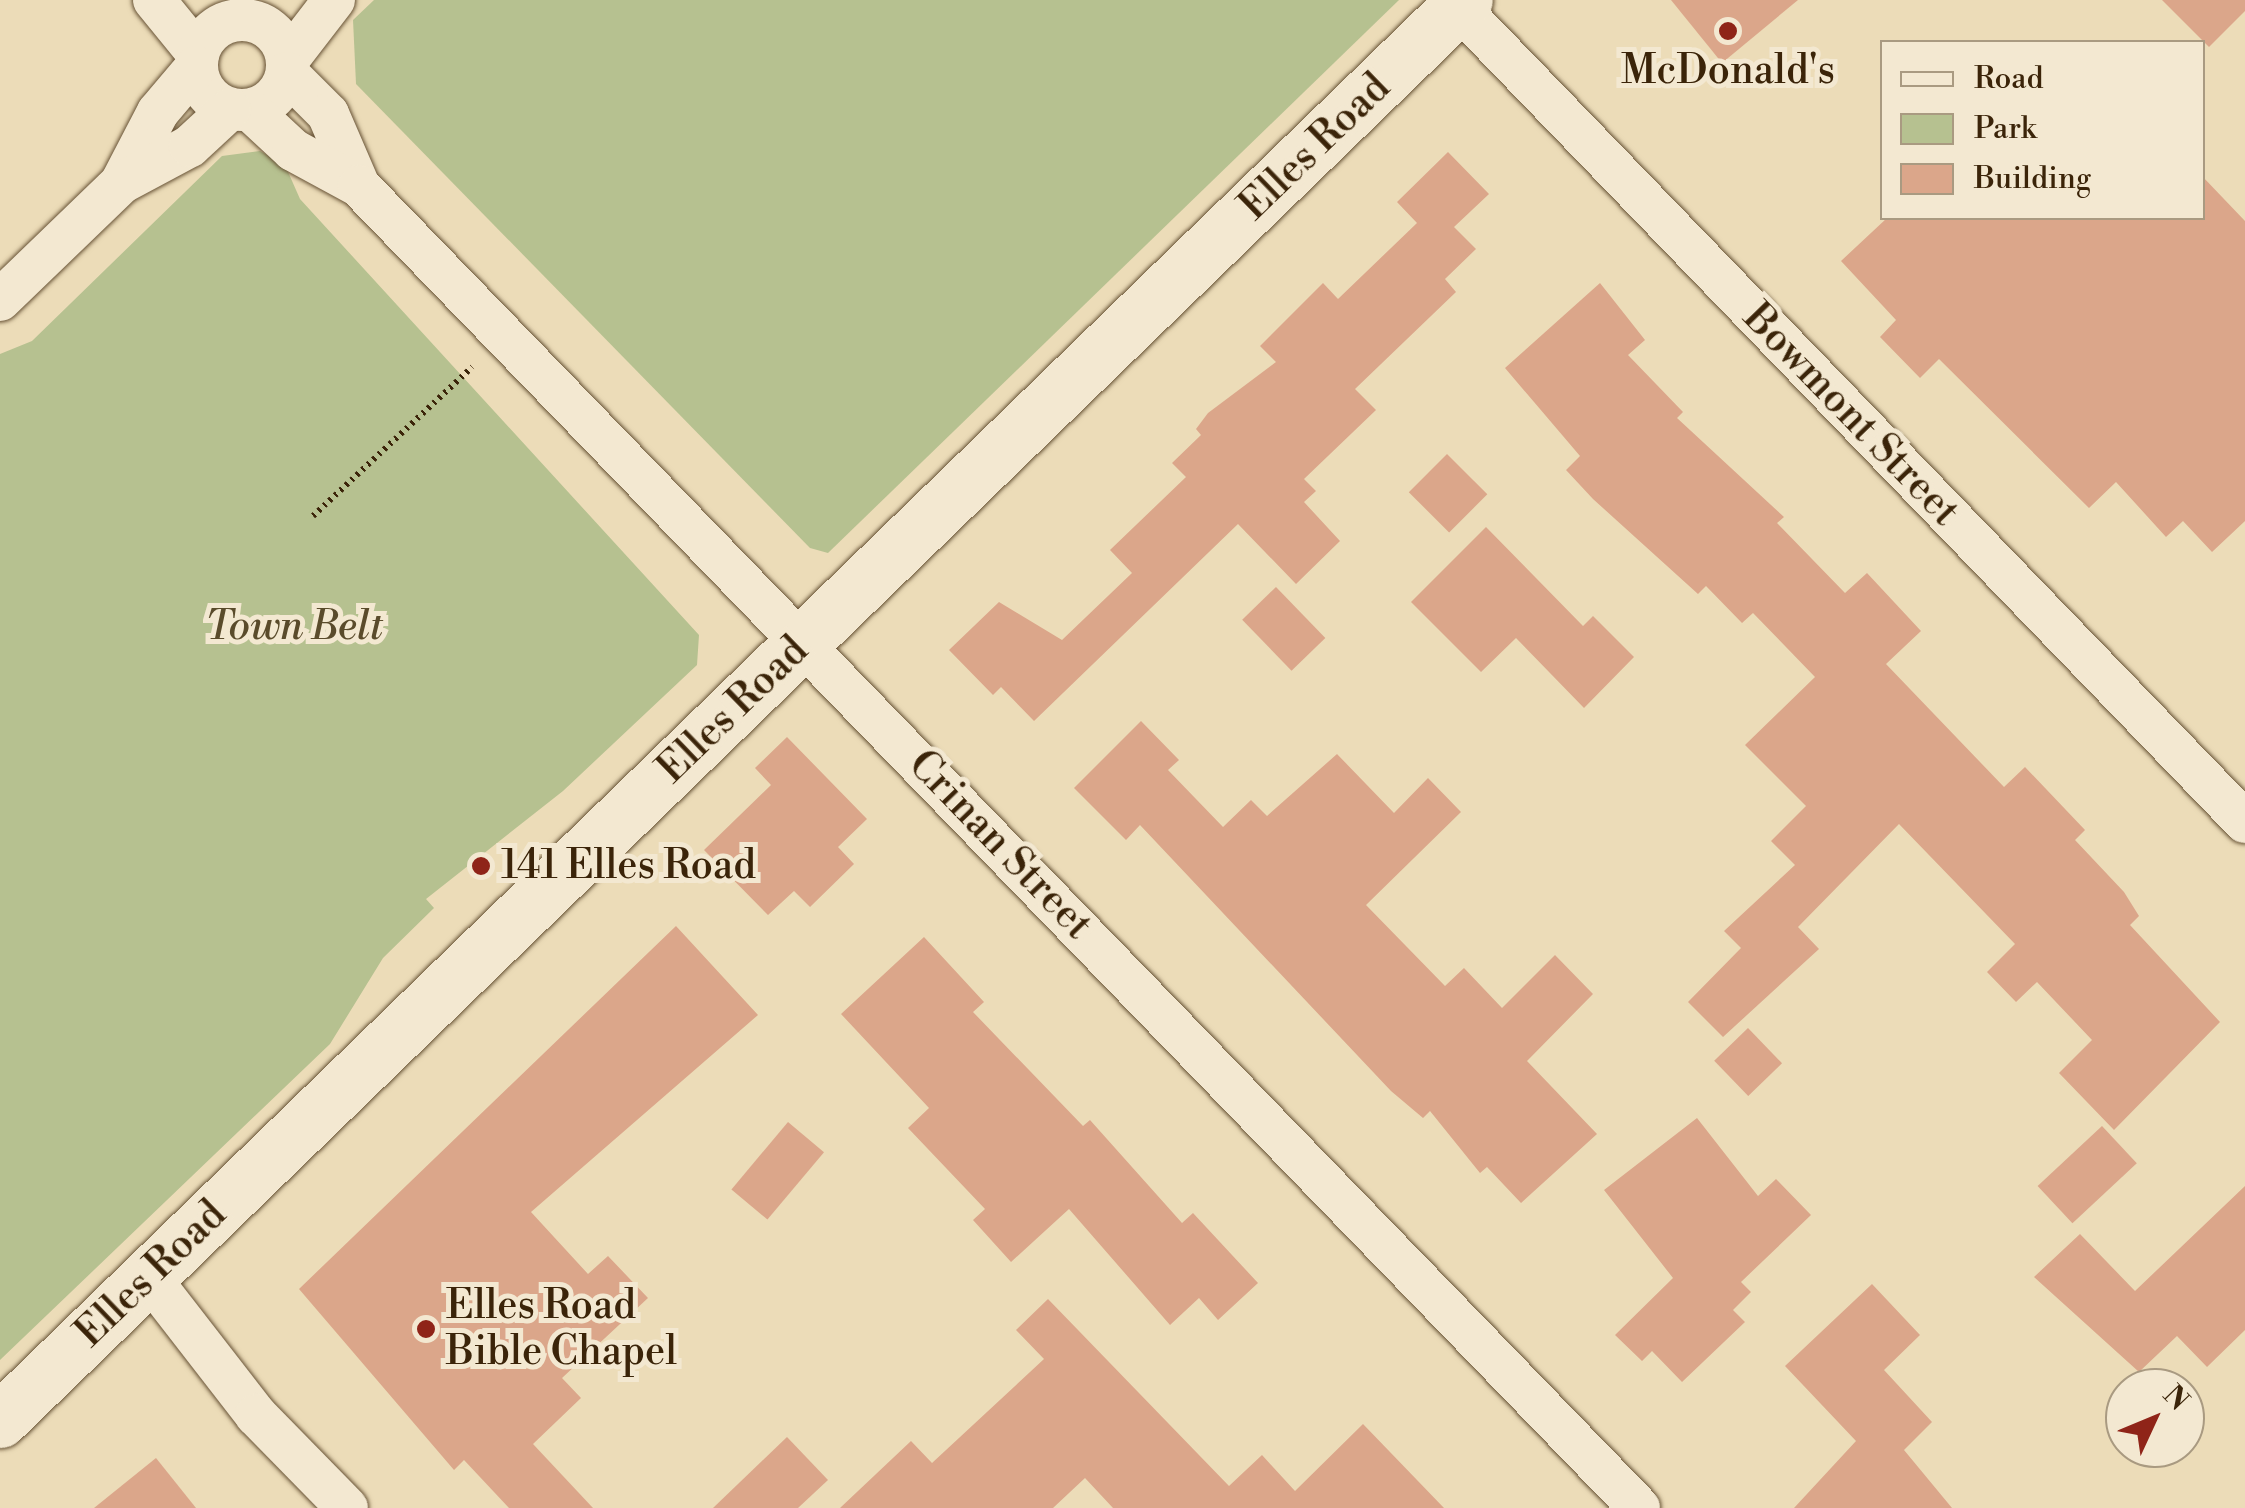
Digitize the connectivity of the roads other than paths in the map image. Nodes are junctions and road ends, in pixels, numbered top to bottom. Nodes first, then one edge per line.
1 (154, 0) edge
2 (334, 0) edge
3 (1462, 4) edge
4 (246, 10) edge
5 (197, 61) junction
6 (287, 66) junction
7 (240, 110) junction
8 (120, 183) junction
9 (358, 186) junction
10 (0, 300) edge
11 (804, 642) junction
12 (2245, 822) edge
13 (149, 1277) junction
14 (0, 1420) edge
15 (348, 1508) edge
16 (1640, 1508) edge

1 - 5 street
2 - 6 street
3 - 11 main road, Elles Road
3 - 12 street, Bowmont Street
4 - 5 street
4 - 6 street
5 - 7 street
5 - 8 street
6 - 7 street
6 - 9 street, Crinan Street
7 - 8 street
7 - 9 street, Crinan Street
8 - 10 street
9 - 11 street, Crinan Street
11 - 13 main road, Elles Road
11 - 16 street, Crinan Street
13 - 14 main road, Elles Road
13 - 15 street

